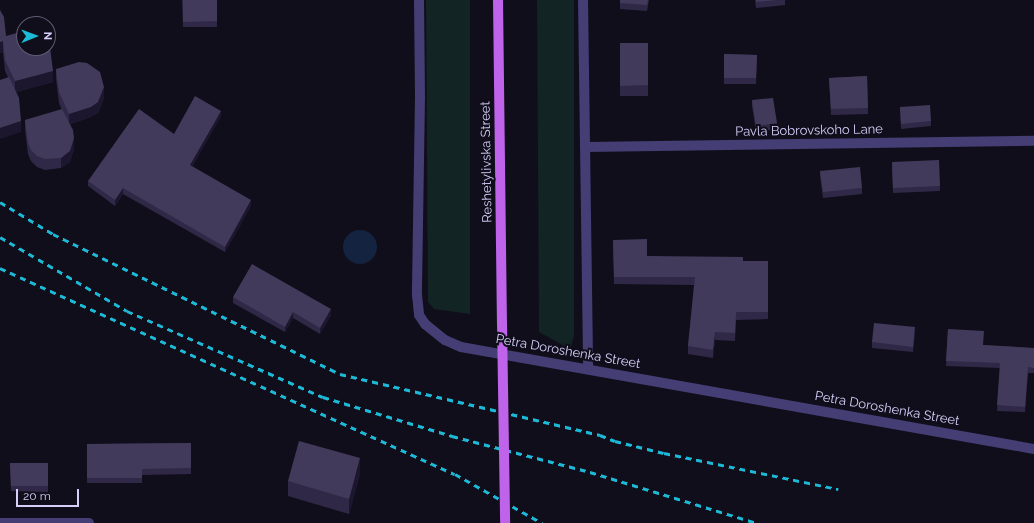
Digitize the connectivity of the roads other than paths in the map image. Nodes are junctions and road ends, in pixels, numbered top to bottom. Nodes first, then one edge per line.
1 (419, 0) edge
2 (498, 0) edge
3 (583, 0) edge
4 (1034, 141) edge
5 (585, 147) junction
6 (588, 369) junction
7 (1034, 449) edge
8 (0, 523) edge
9 (89, 523) edge
10 (505, 523) edge

1 - 6 street, Petra Doroshenka Street
2 - 10 main road, Reshetylivska Street, bridge
3 - 5 street
4 - 5 street, Pavla Bobrovskoho Lane
5 - 6 street
6 - 7 street, Petra Doroshenka Street
8 - 9 street

